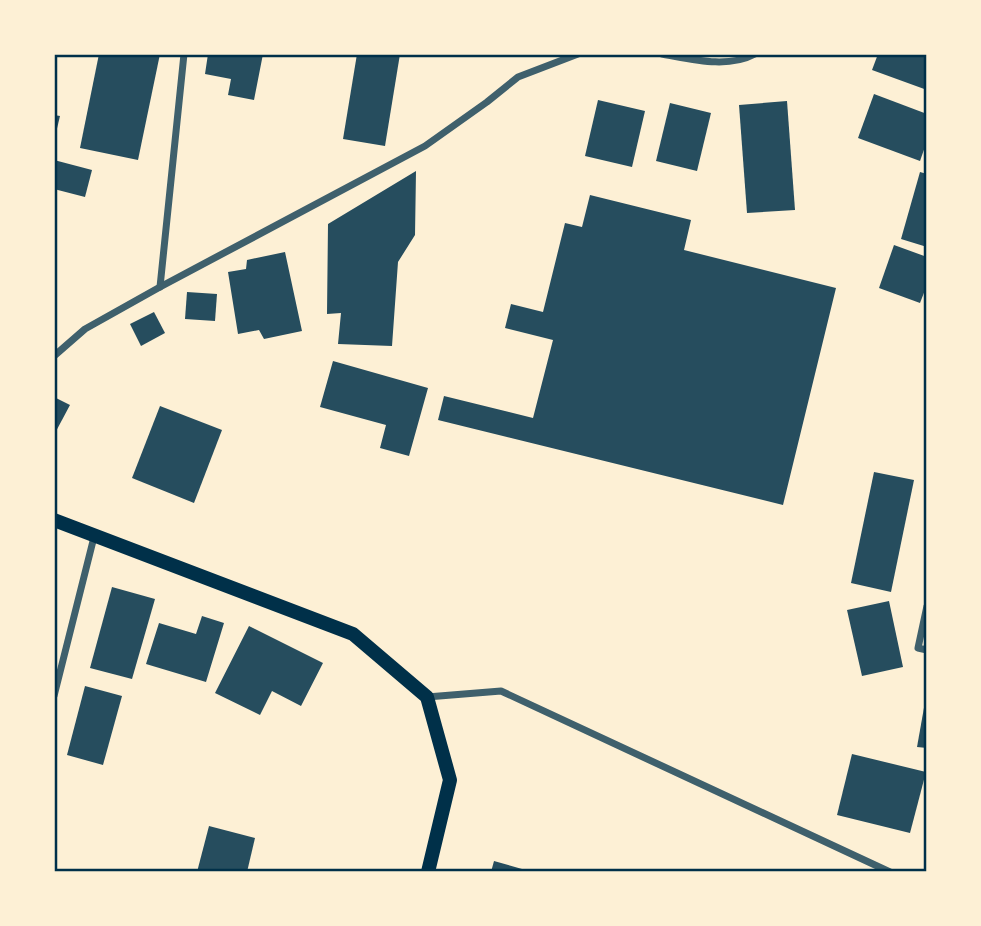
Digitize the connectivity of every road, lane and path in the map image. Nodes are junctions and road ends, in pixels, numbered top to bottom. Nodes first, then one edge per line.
1 (184, 54) edge
2 (578, 54) edge
3 (662, 54) edge
4 (755, 54) edge
5 (160, 287) junction
6 (54, 356) edge
7 (54, 520) edge
8 (94, 537) junction
9 (927, 607) edge
10 (927, 650) edge
11 (54, 696) edge
12 (427, 697) junction
13 (428, 872) edge
14 (890, 872) edge

1 - 5 street
2 - 5 street
3 - 4 street
5 - 6 street
7 - 8 main road
8 - 11 street
8 - 12 main road
9 - 10 street
12 - 13 main road
12 - 14 street

